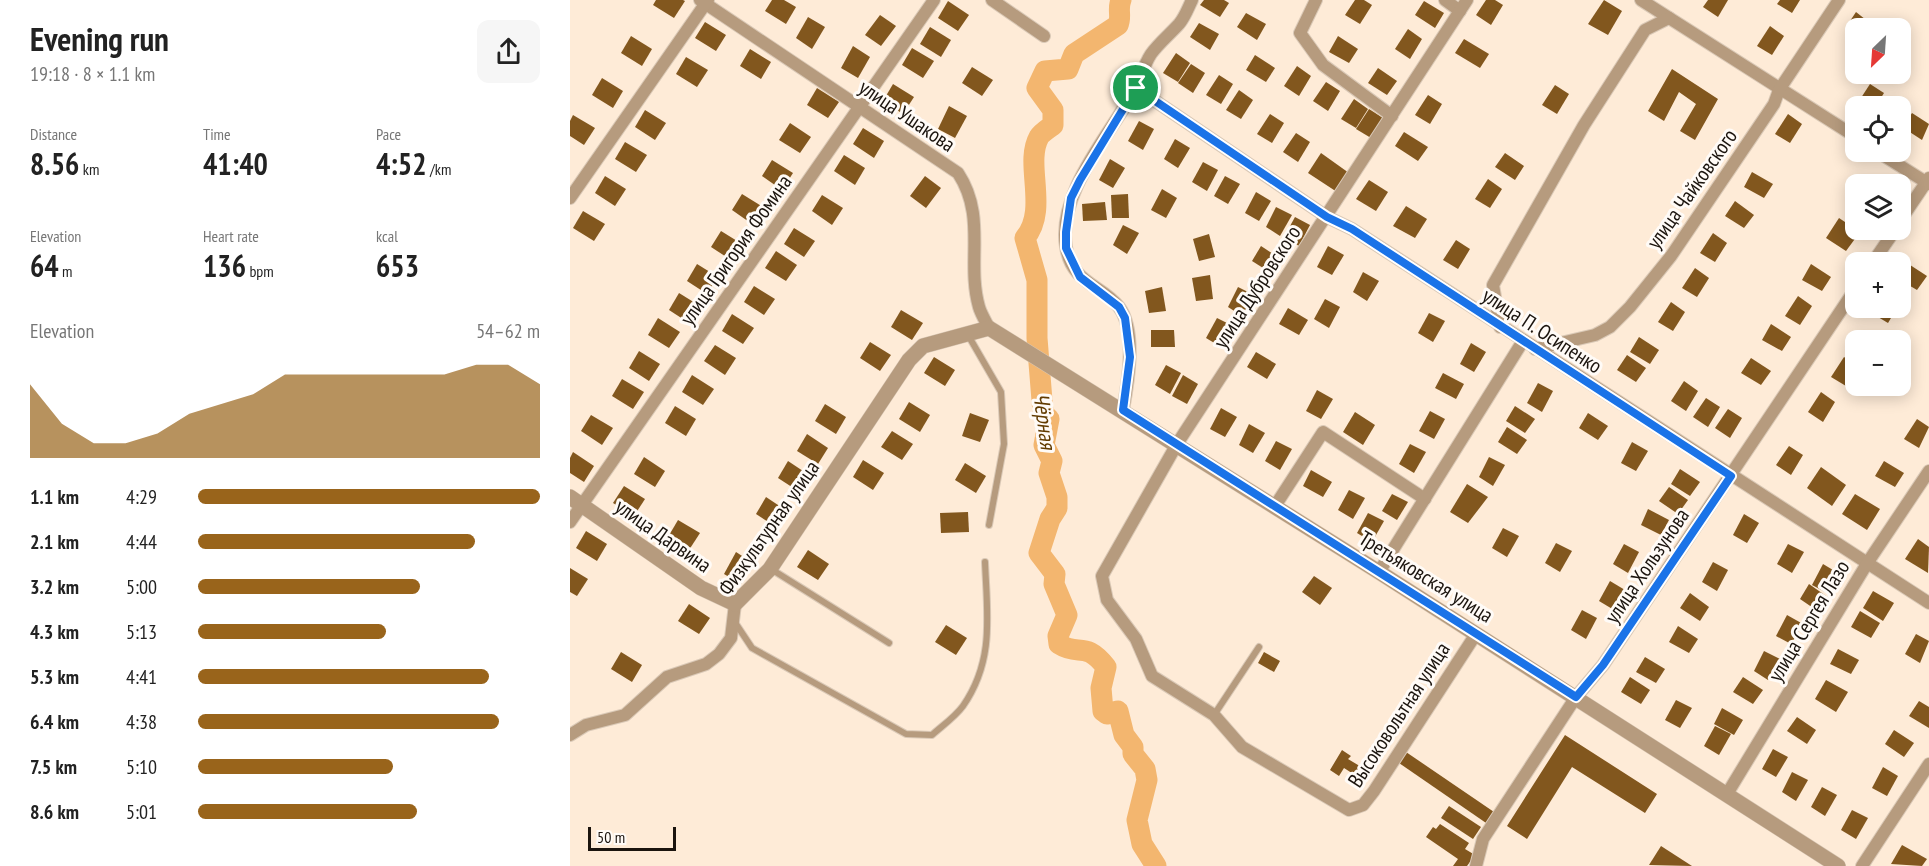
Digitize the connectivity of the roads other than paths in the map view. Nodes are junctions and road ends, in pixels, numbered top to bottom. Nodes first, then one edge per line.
1 (934, 0) edge
2 (992, 0) edge
3 (1192, 0) edge
4 (1316, 0) edge
5 (1444, 0) edge
6 (1641, 0) edge
7 (1839, 0) edge
8 (705, 1) edge
9 (1464, 5) edge
10 (1669, 18) junction
11 (1044, 36) dead end
12 (1136, 88) junction
13 (1779, 90) junction
14 (860, 107) junction
15 (1392, 116) junction
16 (1845, 130) edge
17 (1895, 162) edge
18 (1928, 181) edge
19 (570, 198) edge
20 (1911, 205) edge
21 (1327, 217) junction
22 (1845, 305) edge
23 (1500, 327) junction
24 (995, 332) junction
25 (968, 334) junction
26 (1522, 341) junction
27 (1535, 350) junction
28 (1123, 410) junction
29 (1177, 444) junction
30 (1929, 471) edge
31 (1731, 476) junction
32 (1425, 499) junction
33 (576, 501) edge
34 (1275, 506) junction
35 (570, 522) edge
36 (989, 525) dead end
37 (984, 562) dead end
38 (1868, 562) junction
39 (770, 568) junction
40 (1379, 572) junction
41 (1929, 603) edge
42 (735, 604) junction
43 (733, 620) junction
44 (1476, 634) junction
45 (889, 643) dead end
46 (1259, 646) dead end
47 (1576, 697) junction
48 (1214, 715) junction
49 (570, 735) edge
50 (1929, 764) edge
51 (1727, 795) junction
52 (1476, 866) edge
53 (1838, 866) edge
54 (1862, 866) edge

1 - 14 street, улица Григория Фомина
2 - 11 street
3 - 12 street
4 - 15 street
5 - 9 street
6 - 10 street
7 - 13 street, улица Чайковского
8 - 14 street, улица Ушакова
8 - 19 street
9 - 15 street, улица Дубровского
10 - 13 street
10 - 23 street
12 - 21 street, улица П. Осипенко
12 - 28 street
13 - 16 street
13 - 27 street, улица Чайковского
14 - 24 street, улица Ушакова
14 - 33 street, улица Григория Фомина
15 - 21 street, улица Дубровского
17 - 18 street
18 - 20 street
21 - 23 street, улица П. Осипенко
21 - 29 street, улица Дубровского
22 - 31 street, улица Хользунова
23 - 26 street, улица П. Осипенко
24 - 25 street, Физкультурная улица
24 - 28 street, Третьяковская улица
25 - 36 lane
25 - 39 street, Физкультурная улица
26 - 27 street, улица П. Осипенко
26 - 32 street
27 - 31 street, улица П. Осипенко
28 - 29 street, Третьяковская улица
29 - 34 street, Третьяковская улица
29 - 48 street, Высоковольтная улица
30 - 38 street, улица Сергея Лазо
31 - 38 street, улица П. Осипенко
31 - 47 street, улица Хользунова
32 - 34 street
32 - 40 street
33 - 35 street, улица Григория Фомина
33 - 42 street, улица Дарвина
34 - 40 street, Третьяковская улица
37 - 43 lane
38 - 41 street, улица П. Осипенко
38 - 51 street, улица Сергея Лазо
39 - 42 street, Физкультурная улица
39 - 45 lane
40 - 44 street, Третьяковская улица
42 - 43 street, Физкультурная улица
43 - 49 street, Физкультурная улица
44 - 47 street, Третьяковская улица
44 - 48 street, Высоковольтная улица
46 - 48 lane
47 - 51 street, Третьяковская улица
47 - 52 street, улица Хользунова
50 - 54 street
51 - 53 street, Третьяковская улица

